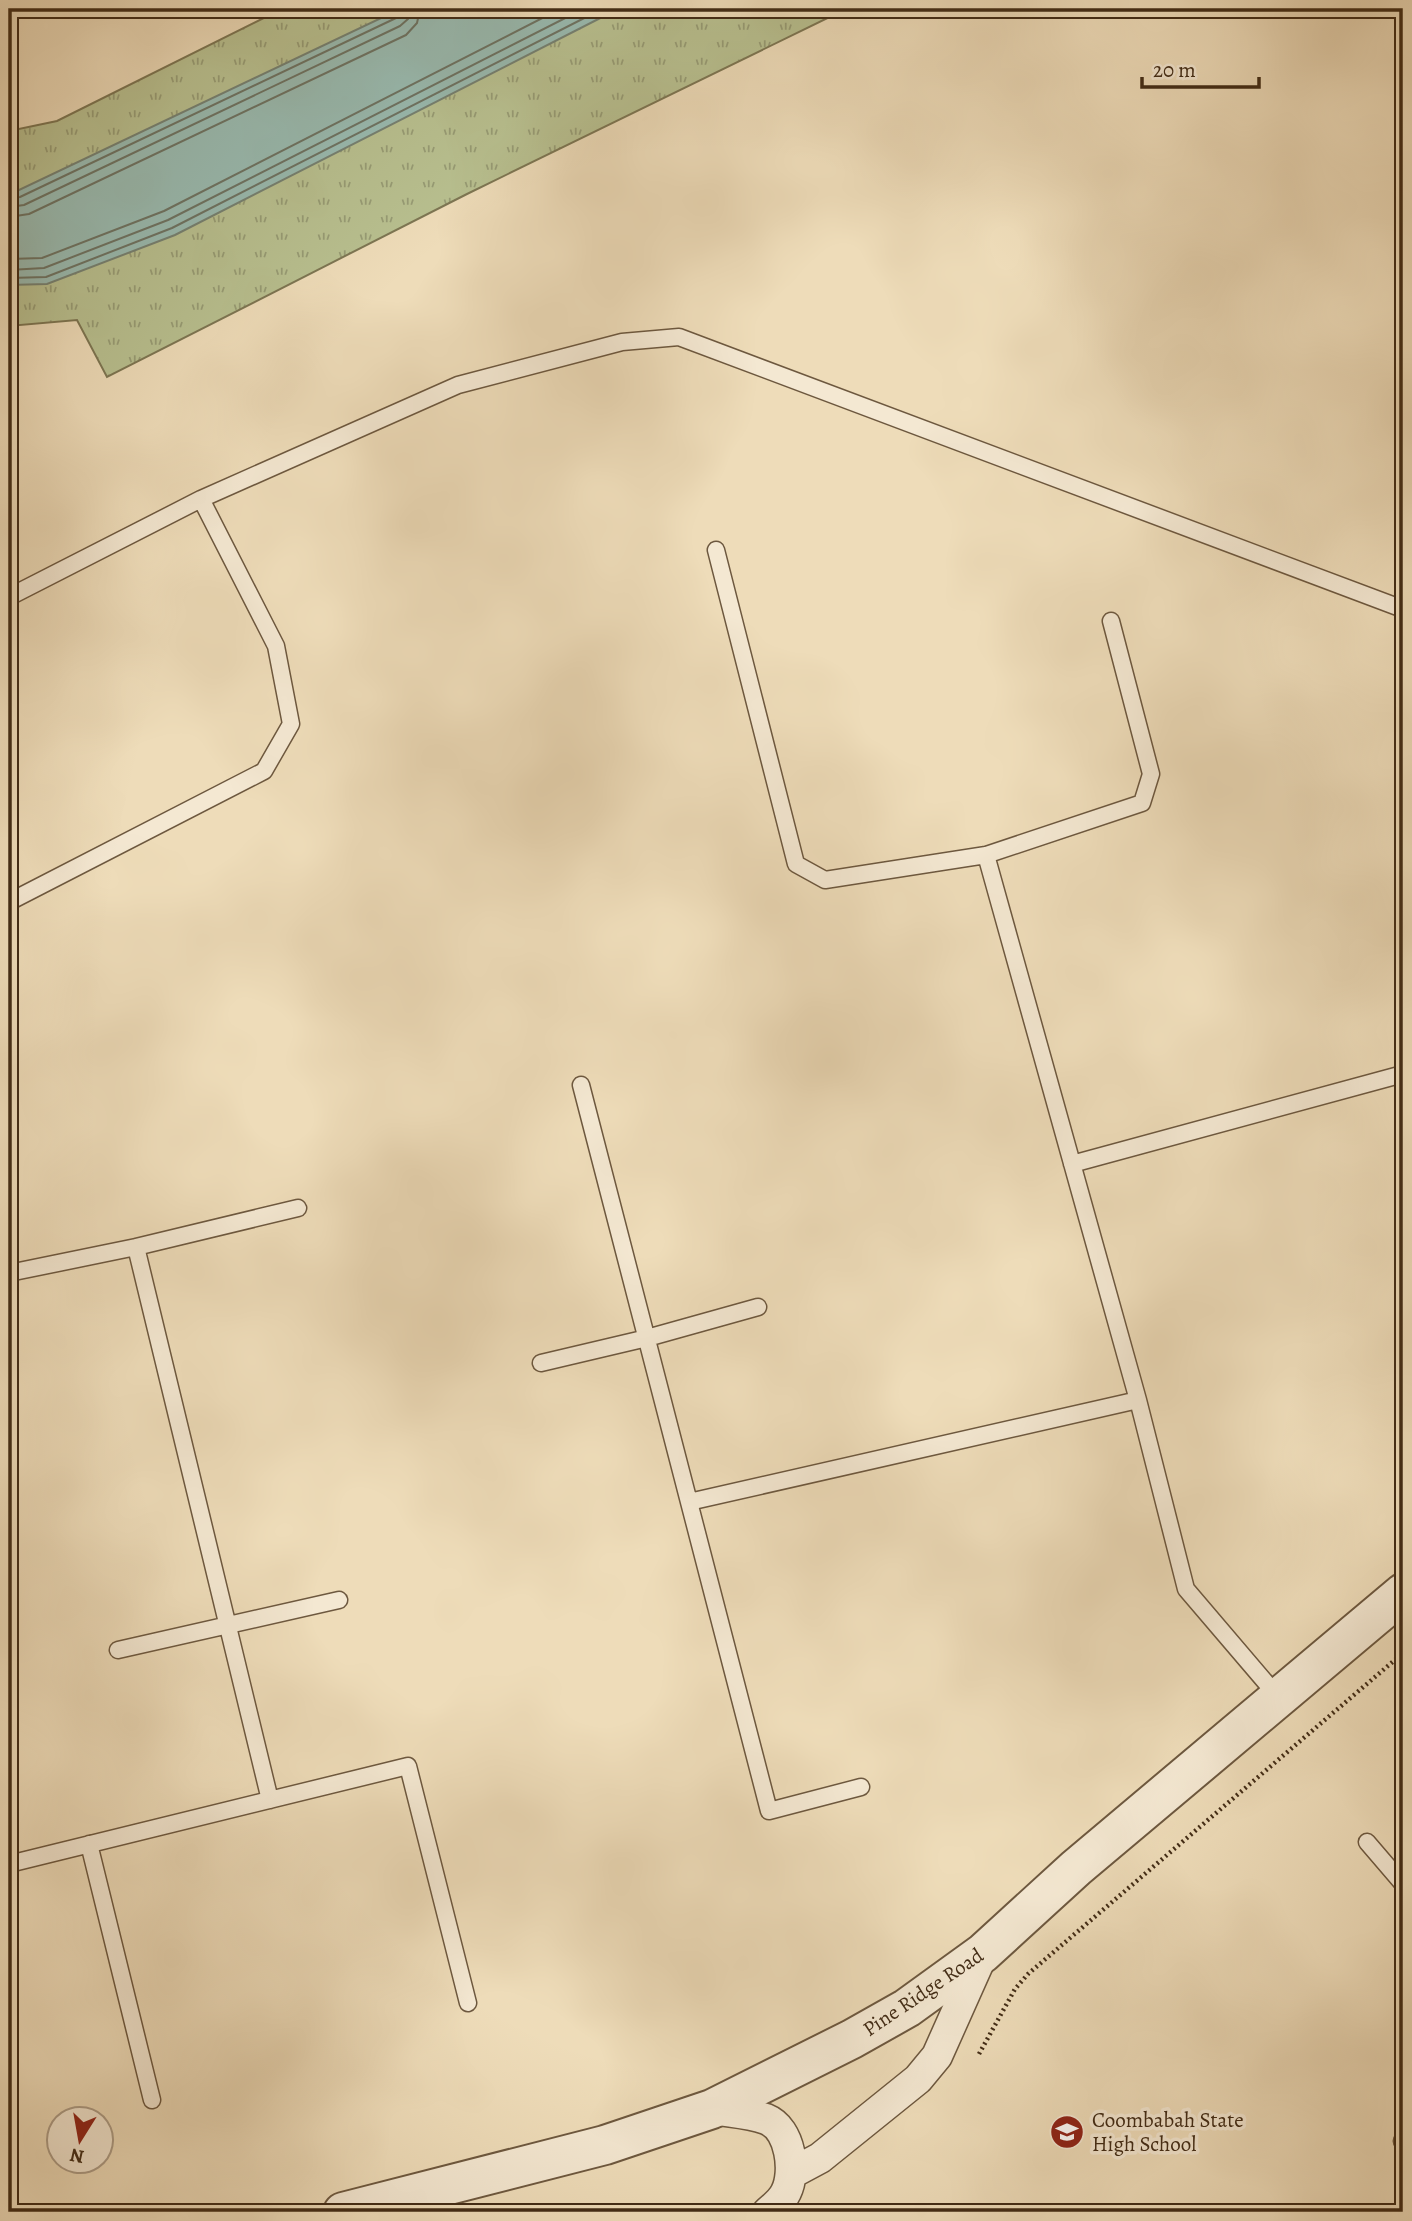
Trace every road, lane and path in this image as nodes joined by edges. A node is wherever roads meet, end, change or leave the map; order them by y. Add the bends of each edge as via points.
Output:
1 (201, 499) junction
2 (716, 550) dead end
3 (9, 597) edge
4 (1403, 609) edge
5 (1111, 621) dead end
6 (986, 855) junction
7 (9, 902) edge
8 (1403, 1074) edge
9 (581, 1085) dead end
10 (1072, 1164) junction
11 (298, 1208) dead end
12 (136, 1247) junction
13 (9, 1273) edge
14 (758, 1307) dead end
15 (646, 1338) junction
16 (541, 1363) dead end
17 (1138, 1400) junction
18 (689, 1502) junction
19 (1403, 1594) edge
20 (339, 1600) dead end
21 (228, 1625) junction
22 (118, 1650) dead end
23 (1403, 1653) edge
24 (1280, 1699) junction
25 (861, 1787) dead end
26 (271, 1800) junction
27 (1367, 1842) dead end
28 (89, 1844) junction
29 (9, 1864) edge
30 (1403, 1884) edge
31 (983, 1953) junction
32 (468, 2003) dead end
33 (972, 2064) dead end
34 (152, 2100) dead end
35 (712, 2109) junction
36 (783, 2198) edge
37 (343, 2212) edge

1 - 3 lane
1 - 4 lane via 458,385 622,342 679,337
1 - 7 lane via 276,646 291,724 264,771
2 - 6 lane via 796,864 825,880
5 - 6 lane via 1151,774 1142,803
6 - 10 lane
8 - 10 lane
9 - 15 lane
10 - 17 lane
11 - 12 lane
12 - 13 lane
12 - 21 lane
14 - 15 lane
15 - 16 lane
15 - 18 lane
17 - 18 lane
17 - 24 lane via 1185,1589
18 - 25 lane via 769,1811
19 - 24 street, Pine Ridge Road
20 - 21 lane
21 - 22 lane
21 - 26 lane
23 - 33 path via 1028,1974
24 - 31 street, Pine Ridge Road via 1076,1868
26 - 28 lane
26 - 32 lane via 408,1766
27 - 30 lane
28 - 29 lane
28 - 34 lane
31 - 35 street, Pine Ridge Road via 907,2008
31 - 36 street via 937,2056 918,2079 820,2158
35 - 36 street via 769,2120 781,2133 788,2149
35 - 37 street, Pine Ridge Road via 605,2145

